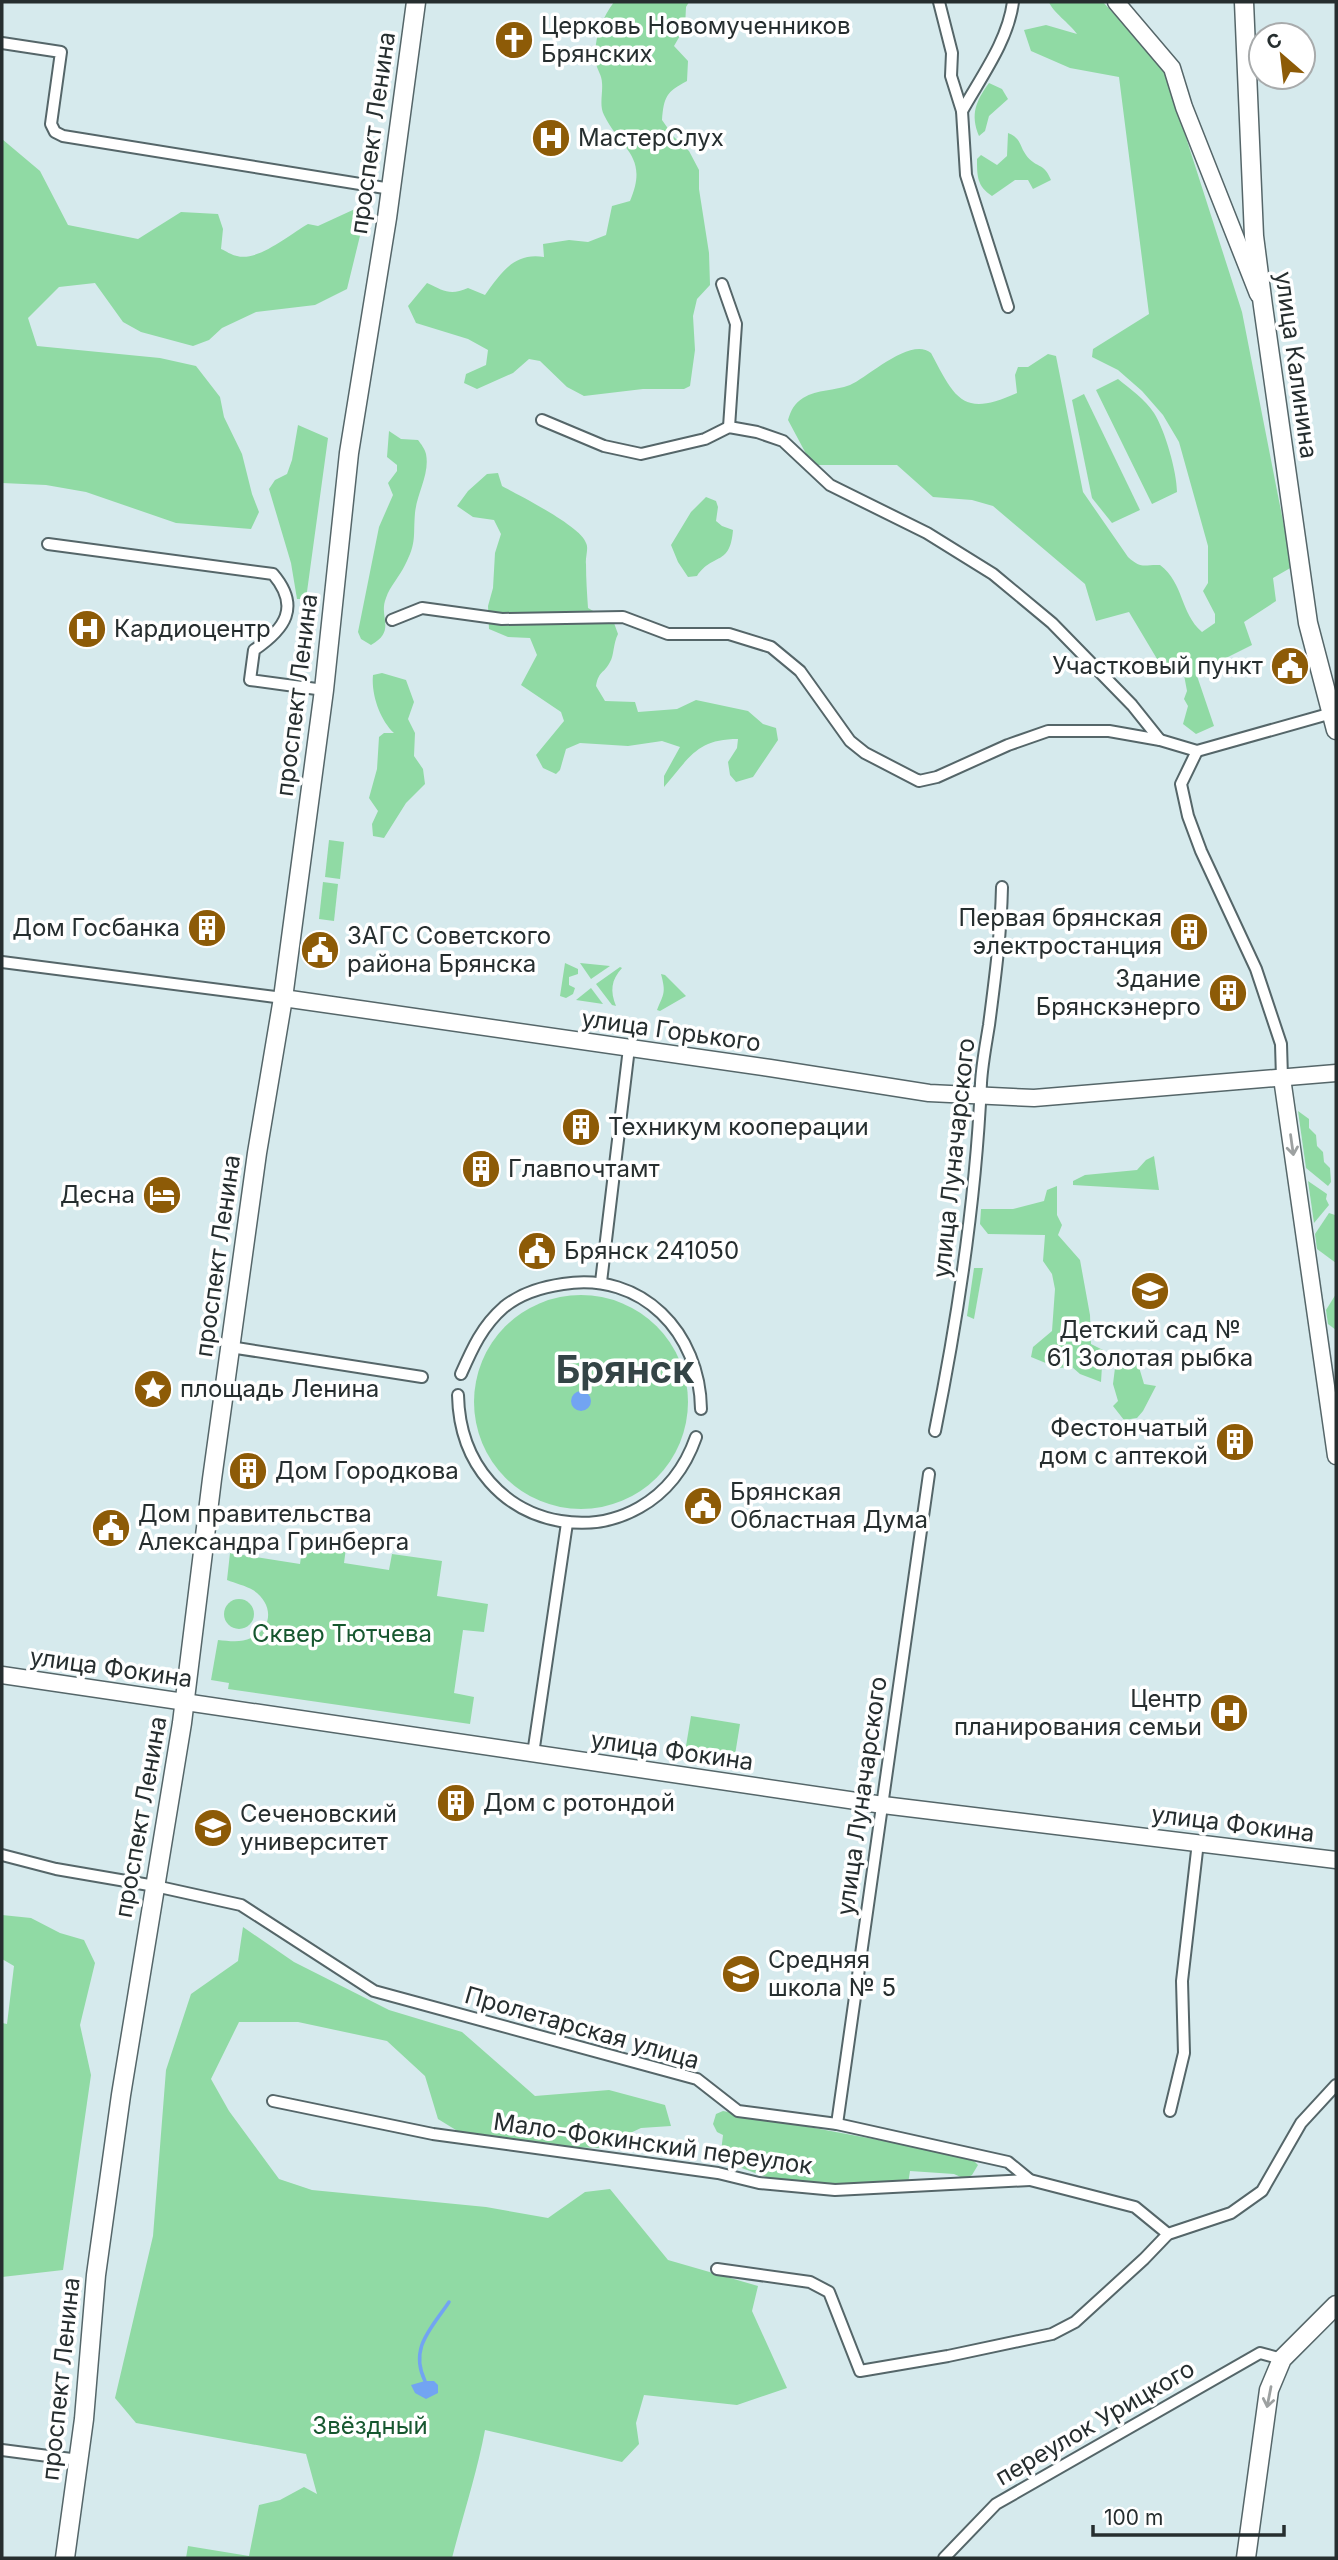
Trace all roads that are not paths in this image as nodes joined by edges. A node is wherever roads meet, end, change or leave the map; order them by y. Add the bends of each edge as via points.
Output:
1 (416, 2) edge
2 (939, 2) edge
3 (1013, 2) edge
4 (1116, 2) edge
5 (1244, 2) edge
6 (2, 43) edge
7 (962, 111) junction
8 (391, 189) junction
9 (722, 284) dead end
10 (1262, 306) junction
11 (1008, 307) dead end
12 (542, 421) dead end
13 (729, 427) junction
14 (48, 544) dead end
15 (392, 620) dead end
16 (324, 690) junction
17 (1334, 721) edge
18 (1160, 740) junction
19 (1197, 751) junction
20 (1002, 887) dead end
21 (2, 962) edge
22 (283, 998) junction
23 (629, 1048) junction
24 (1336, 1073) edge
25 (1282, 1078) junction
26 (982, 1095) junction
27 (601, 1282) junction
28 (230, 1347) junction
29 (461, 1374) dead end
30 (422, 1377) dead end
31 (458, 1395) dead end
32 (701, 1409) dead end
33 (935, 1432) dead end
34 (696, 1437) dead end
35 (1336, 1456) edge
36 (929, 1474) dead end
37 (567, 1523) junction
38 (2, 1675) edge
39 (185, 1701) junction
40 (533, 1754) junction
41 (883, 1805) junction
42 (1198, 1842) junction
43 (2, 1855) edge
44 (1336, 1860) edge
45 (155, 1886) junction
46 (1336, 2085) edge
47 (273, 2101) dead end
48 (1170, 2111) dead end
49 (837, 2124) junction
50 (1030, 2180) junction
51 (1168, 2234) junction
52 (717, 2269) dead end
53 (1336, 2305) edge
54 (1282, 2360) junction
55 (2, 2450) edge
56 (79, 2460) junction
57 (65, 2558) edge
58 (944, 2558) edge
59 (1246, 2558) edge

1 - 8 main road, проспект Ленина
2 - 7 street via 953,53 951,76
3 - 7 street via 1000,44
4 - 10 street via 1172,68
5 - 10 main road, улица Калинина via 1254,236
6 - 8 street via 61,52 51,124 63,136
7 - 11 street via 966,176
8 - 16 main road, проспект Ленина via 349,453
9 - 13 street via 736,324
10 - 17 main road, улица Калинина via 1308,623
12 - 13 street via 604,446 641,454 705,439
13 - 18 street via 783,441 830,485 927,533 993,574 1052,623
14 - 16 street via 273,574 285,588 288,607 283,625 254,650 250,680
15 - 18 street via 422,608 502,619 623,617 668,634 729,634 771,647 800,671 850,741 865,754 919,781 937,778 1048,732 1109,731
16 - 22 main road, проспект Ленина
17 - 19 street
18 - 19 street
19 - 25 street via 1181,785 1188,816 1256,969 1281,1044
20 - 26 street, улица Луначарского via 1002,934
21 - 22 street, улица Горького
22 - 23 street, улица Горького
22 - 28 main road, проспект Ленина
23 - 26 street, улица Горького via 929,1093
23 - 27 street
24 - 25 street, улица Горького
25 - 26 street, улица Горького via 1034,1098
25 -> 35 street
26 - 33 street, улица Луначарского via 962,1278
27 - 29 street via 582,1280 541,1287 505,1306 477,1336
27 - 32 street via 654,1306 681,1335 697,1371
28 - 30 street
28 - 39 main road, проспект Ленина
31 - 37 street via 458,1415 470,1455 493,1488 527,1512
34 - 37 street via 672,1481 642,1506 606,1521
36 - 41 street, улица Луначарского
37 - 40 street
38 - 39 street, улица Фокина
39 - 40 street, улица Фокина
39 - 45 main road, проспект Ленина
40 - 41 street, улица Фокина
41 - 42 street, улица Фокина
41 - 49 street, улица Луначарского
42 - 44 street, улица Фокина
42 - 48 street via 1182,1981 1184,2053
43 - 45 street, Пролетарская улица
45 - 49 street, Пролетарская улица via 241,1905 374,1991 697,2079 738,2111
45 - 56 main road, проспект Ленина via 96,2275
46 - 51 street via 1301,2123 1262,2191 1231,2213
47 - 50 street, Мало-Фокинский переулок via 433,2134 718,2173 759,2183 835,2190
49 - 50 street, Пролетарская улица via 1007,2162
50 - 51 street, Пролетарская улица via 1135,2207
51 - 52 street via 1074,2322 1052,2334 860,2371 829,2292 810,2282
53 - 54 main road
54 - 58 street, переулок Урицкого via 1260,2353 996,2504
54 -> 59 main road via 1269,2390
55 - 56 street
56 - 57 main road, проспект Ленина

